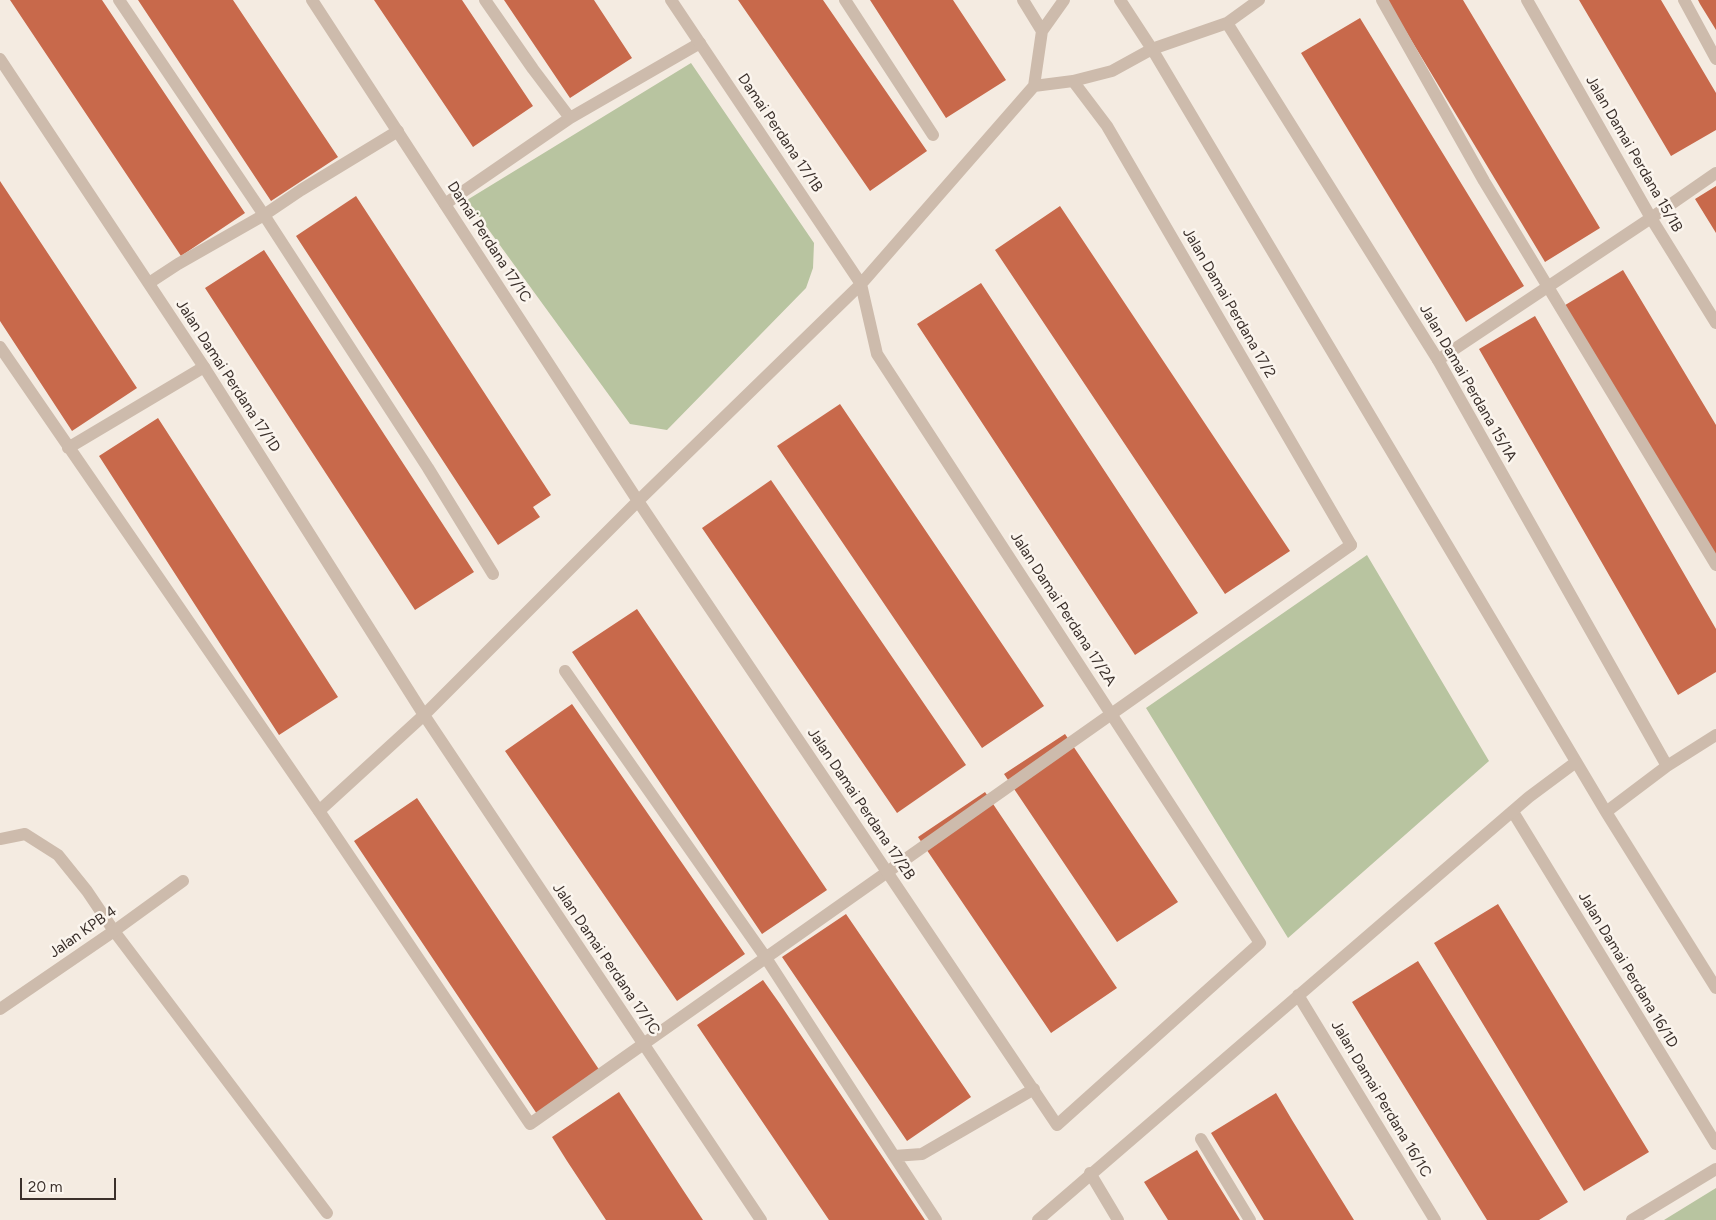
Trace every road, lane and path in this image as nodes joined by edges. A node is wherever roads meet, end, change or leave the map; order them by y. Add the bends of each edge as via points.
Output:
1 (119, 0) edge
2 (312, 0) edge
3 (485, 0) edge
4 (671, 0) edge
5 (845, 0) edge
6 (1023, 0) edge
7 (1064, 0) edge
8 (1120, 0) edge
9 (1259, 0) edge
10 (1382, 0) edge
11 (1526, 0) edge
12 (1684, 0) edge
13 (1227, 23) junction
14 (1042, 31) junction
15 (700, 43) junction
16 (1152, 49) junction
17 (0, 59) edge
18 (1716, 59) edge
19 (1073, 81) junction
20 (1034, 86) junction
21 (570, 118) junction
22 (398, 131) junction
23 (933, 135) dead end
24 (1716, 173) edge
25 (445, 204) junction
26 (264, 215) junction
27 (1652, 218) junction
28 (149, 283) junction
29 (861, 284) junction
30 (1548, 286) junction
31 (1716, 323) edge
32 (0, 347) edge
33 (1438, 360) junction
34 (204, 366) junction
35 (68, 448) junction
36 (638, 501) junction
37 (1716, 565) edge
38 (493, 574) dead end
39 (565, 671) dead end
40 (1111, 714) junction
41 (424, 715) junction
42 (1716, 734) edge
43 (1576, 762) junction
44 (1668, 766) junction
45 (318, 811) junction
46 (1513, 812) junction
47 (1606, 812) junction
48 (0, 838) edge
49 (888, 872) junction
50 (183, 881) dead end
51 (114, 931) junction
52 (766, 958) junction
53 (1716, 988) edge
54 (1298, 995) junction
55 (0, 1009) edge
56 (644, 1045) junction
57 (1034, 1089) junction
58 (1057, 1124) joint
59 (1201, 1139) dead end
60 (1716, 1144) edge
61 (894, 1156) junction
62 (1716, 1169) edge
63 (1090, 1173) junction
64 (328, 1213) dead end
65 (761, 1220) edge
66 (936, 1220) edge
67 (1038, 1220) edge
68 (1118, 1220) edge
69 (1250, 1220) edge
70 (1435, 1220) edge
71 (1632, 1220) edge

1 - 26 street
2 - 22 street, Damai Perdana 17/1C
3 - 21 street
4 - 15 street, Damai Perdana 17/1B
5 - 23 street
6 - 14 street
7 - 14 street
8 - 16 street
9 - 13 street
10 - 30 street via 1484,181
11 - 27 street, Jalan Damai Perdana 15/1B
12 - 18 street
13 - 16 street
13 - 33 street, Jalan Damai Perdana 15/1A
14 - 20 street
15 - 21 street
15 - 29 street, Damai Perdana 17/1B
16 - 19 street via 1112,71
16 - 43 street
17 - 28 street, Jalan Damai Perdana 17/1D
19 - 20 street
19 - 40 street, Jalan Damai Perdana 17/2 via 1107,126 1351,545
20 - 29 street
21 - 25 street
22 - 25 street, Damai Perdana 17/1C
22 - 26 street
24 - 27 street
25 - 36 street, Damai Perdana 17/1C
26 - 28 street
26 - 38 street
27 - 30 street
27 - 31 street, Jalan Damai Perdana 15/1B
28 - 34 street, Jalan Damai Perdana 17/1D
29 - 36 street
29 - 40 street, Jalan Damai Perdana 17/2A via 877,354
30 - 33 street
30 - 37 street
32 - 35 street
33 - 44 street, Jalan Damai Perdana 15/1A
34 - 35 street
34 - 41 street, Jalan Damai Perdana 17/1D
35 - 45 street
36 - 41 street
36 - 49 street, Jalan Damai Perdana 17/2B
39 - 52 street
40 - 49 street
40 - 58 street, Jalan Damai Perdana 17/2A via 1260,943
41 - 45 street
41 - 56 street, Jalan Damai Perdana 17/1C
42 - 44 street
43 - 46 street
43 - 47 street
44 - 47 street
45 - 56 street via 530,1124
46 - 54 street
46 - 60 street, Jalan Damai Perdana 16/1D
47 - 53 street
48 - 51 street via 25,834 58,855 87,890
49 - 52 street
49 - 57 street, Jalan Damai Perdana 17/2B
50 - 51 street, Jalan KPB 4
51 - 55 street, Jalan KPB 4
51 - 64 street
52 - 56 street
52 - 61 street
54 - 63 street
54 - 70 street, Jalan Damai Perdana 16/1C
56 - 65 street, Jalan Damai Perdana 17/1C
57 - 58 street, Jalan Damai Perdana 17/2B
57 - 61 street via 922,1154
59 - 69 street
61 - 66 street
62 - 71 street
63 - 67 street
63 - 68 street

